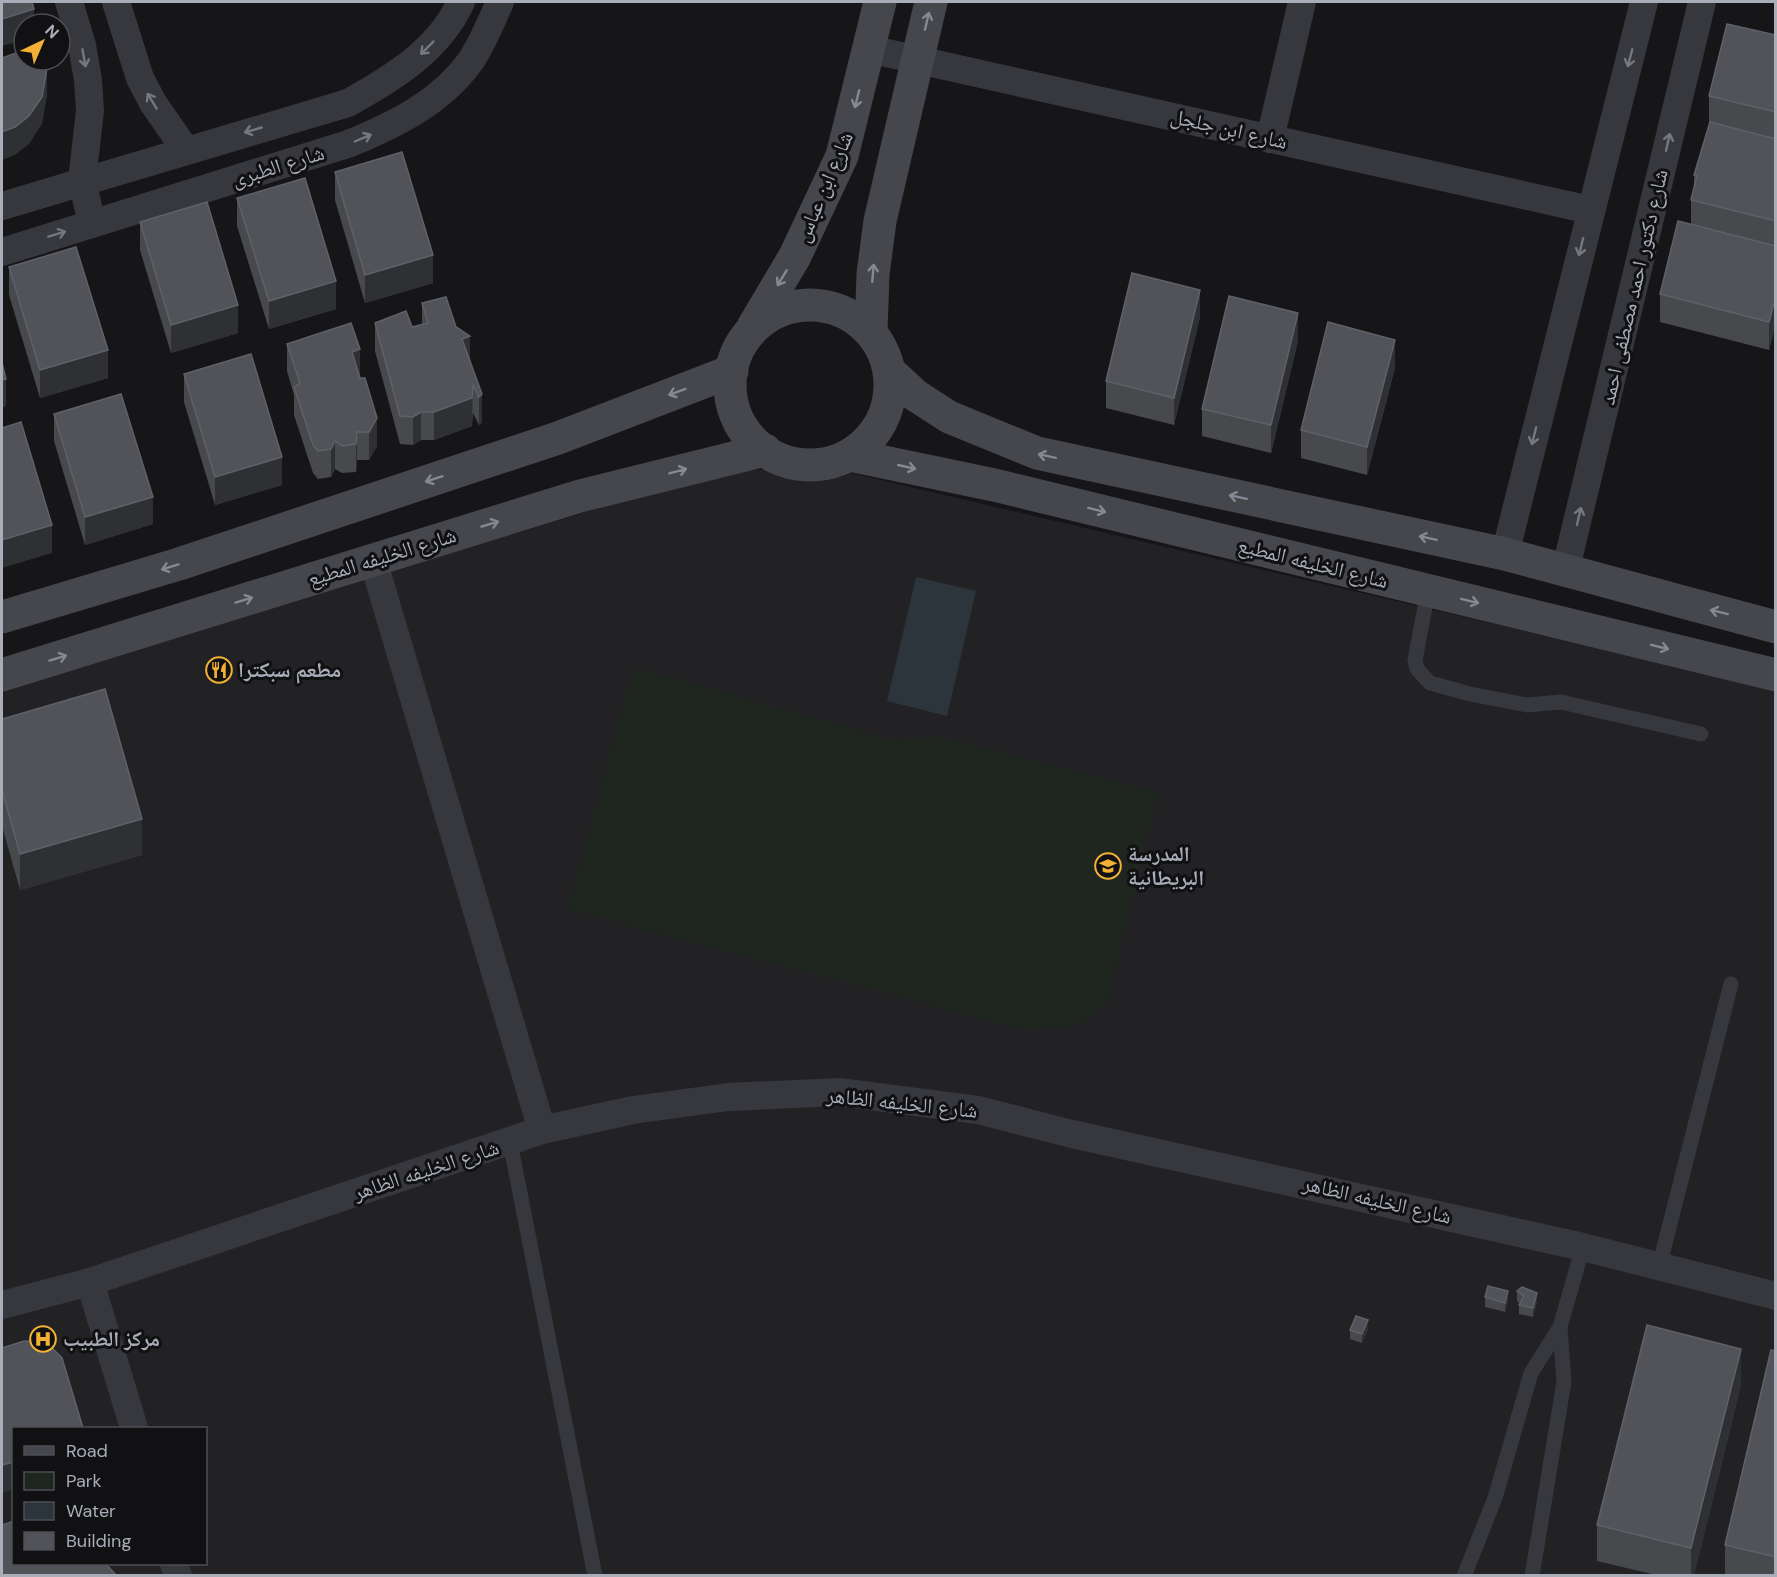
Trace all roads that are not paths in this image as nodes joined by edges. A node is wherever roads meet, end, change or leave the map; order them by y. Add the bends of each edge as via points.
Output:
1 (69, 2) edge
2 (116, 2) edge
3 (461, 2) edge
4 (500, 2) edge
5 (880, 2) edge
6 (931, 2) edge
7 (1302, 2) edge
8 (1644, 2) edge
9 (1702, 2) edge
10 (869, 49) junction
11 (918, 60) junction
12 (1270, 139) junction
13 (186, 149) junction
14 (82, 180) junction
15 (2, 206) edge
16 (1590, 210) junction
17 (92, 224) junction
18 (2, 252) edge
19 (752, 328) junction
20 (871, 332) junction
21 (732, 371) junction
22 (890, 372) junction
23 (765, 450) junction
24 (850, 455) junction
25 (1505, 554) junction
26 (373, 560) junction
27 (1565, 572) junction
28 (1428, 591) junction
29 (2, 617) edge
30 (1776, 627) edge
31 (2, 675) edge
32 (1776, 675) edge
33 (1701, 734) dead end
34 (1731, 984) dead end
35 (542, 1130) junction
36 (510, 1142) junction
37 (1583, 1247) junction
38 (1659, 1267) junction
39 (90, 1282) junction
40 (1776, 1296) edge
41 (2, 1305) edge
42 (1560, 1327) junction
43 (134, 1427) edge
44 (595, 1575) edge
45 (1464, 1575) edge
46 (1532, 1575) edge

1 -> 14 street via 88,80 90,111
13 -> 2 street via 140,78
3 -> 13 street, شارع الطبرى via 430,46 397,76 348,103
17 -> 4 street, شارع الطبرى via 348,144 395,125 438,96 472,59
5 - 10 street, شارع ابن عباس
11 -> 6 street
7 - 12 street
8 -> 16 street
27 -> 9 street, شارع دكتور احمد مصطفى احمد
10 - 11 street, شارع ابن جلجل
10 -> 19 street, شارع ابن عباس via 842,156 795,256
11 - 12 street, شارع ابن جلجل
20 -> 11 street via 880,221
12 - 16 street, شارع ابن جلجل
13 - 14 street, شارع الطبرى
14 - 15 street, شارع الطبرى
14 - 17 street
16 -> 25 street
18 -> 17 street, شارع الطبرى
19 - 20 street via 774,313 799,305 826,306 850,315
19 - 21 street via 736,352
20 - 22 street
21 - 23 street via 729,382 734,412 750,439
21 -> 29 street via 547,442 179,564
22 - 24 street via 890,402 878,429
25 -> 22 street via 1037,453 949,417 915,395
23 - 24 street via 774,458 795,465 817,466
26 -> 23 street, شارع الخليفه المطيع via 580,496
24 -> 28 street, شارع الخليفه المطيع via 983,483
25 - 27 street
31 -> 26 street, شارع الخليفه المطيع
26 - 35 street
30 -> 27 street
28 -> 32 street, شارع الخليفه المطيع
28 - 33 lane via 1415,660 1417,669 1430,683 1527,705 1561,702
34 - 38 lane
35 - 36 street, شارع الخليفه الظاهر
35 - 37 street, شارع الخليفه الظاهر via 633,1110 717,1098 839,1092 978,1110
36 - 39 street, شارع الخليفه الظاهر
36 - 44 lane
37 - 38 street, شارع الخليفه الظاهر
37 - 42 lane
38 - 40 street, شارع الخليفه الظاهر
39 - 41 street, شارع الخليفه الظاهر
39 - 43 street
42 - 45 lane via 1531,1373 1495,1498
42 - 46 lane via 1564,1382

